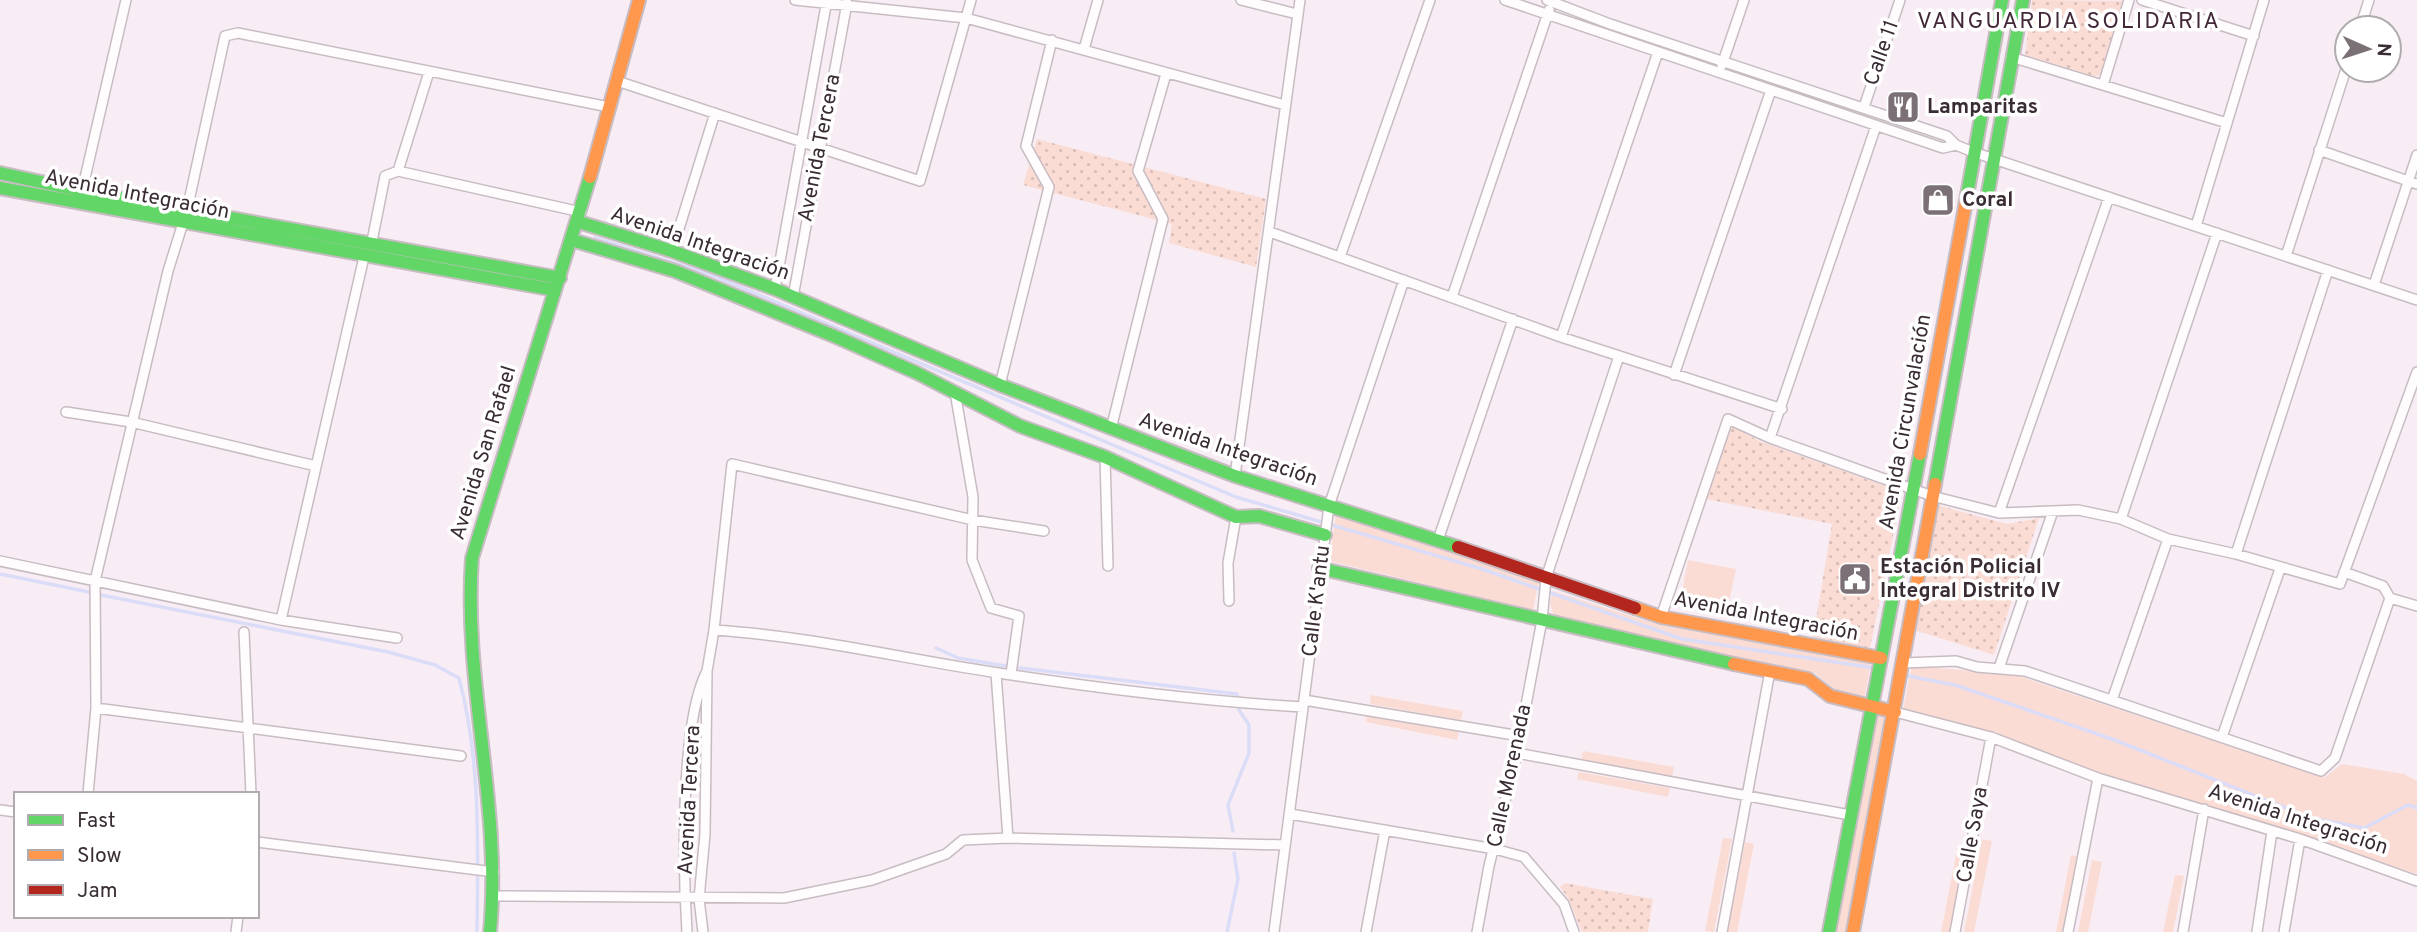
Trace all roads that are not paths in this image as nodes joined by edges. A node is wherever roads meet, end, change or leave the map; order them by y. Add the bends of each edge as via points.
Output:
1 (126, 0) edge
2 (639, 0) edge
3 (795, 0) edge
4 (971, 0) edge
5 (1098, 0) edge
6 (1243, 0) edge
7 (1300, 0) edge
8 (1430, 0) edge
9 (1505, 0) edge
10 (1744, 0) edge
11 (1900, 0) edge
12 (2001, 0) edge
13 (2023, 0) edge
14 (2129, 0) edge
15 (2142, 0) edge
16 (2264, 0) edge
17 (1549, 1) edge
18 (826, 2) edge
19 (847, 3) edge
20 (1548, 14) junction
21 (1297, 15) junction
22 (966, 18) junction
23 (2254, 36) junction
24 (1052, 40) junction
25 (1084, 49) junction
26 (1658, 52) junction
27 (2011, 57) junction
28 (1724, 61) junction
29 (429, 72) junction
30 (1720, 73) junction
31 (1167, 74) junction
32 (618, 81) junction
33 (2341, 84) edge
34 (2103, 85) junction
35 (1771, 90) junction
36 (1285, 105) junction
37 (609, 107) junction
38 (1864, 107) junction
39 (715, 113) junction
40 (2227, 123) junction
41 (1876, 126) junction
42 (801, 141) junction
43 (1956, 145) junction
44 (821, 147) junction
45 (2319, 150) junction
46 (1973, 152) junction
47 (2417, 155) edge
48 (1992, 157) junction
49 (398, 171) junction
50 (0, 173) edge
51 (2413, 182) edge
52 (0, 188) edge
53 (82, 191) junction
54 (2109, 197) junction
55 (187, 210) junction
56 (580, 217) junction
57 (181, 223) junction
58 (2196, 226) junction
59 (1270, 232) junction
60 (2217, 233) junction
61 (572, 240) junction
62 (372, 241) junction
63 (672, 251) junction
64 (2286, 256) junction
65 (364, 257) junction
66 (1340, 257) junction
67 (2328, 270) junction
68 (560, 278) junction
69 (1404, 280) junction
70 (2374, 285) junction
71 (775, 289) junction
72 (555, 290) junction
73 (793, 297) junction
74 (1452, 297) junction
75 (2417, 299) edge
76 (1513, 319) junction
77 (1561, 337) junction
78 (1619, 356) junction
79 (2417, 372) edge
80 (1674, 375) junction
81 (1000, 385) junction
82 (955, 392) junction
83 (1782, 410) junction
84 (66, 411) dead end
85 (131, 422) junction
86 (1111, 429) junction
87 (1770, 438) junction
88 (1105, 457) junction
89 (316, 466) junction
90 (1236, 476) junction
91 (1914, 490) junction
92 (1932, 496) junction
93 (2053, 512) junction
94 (1999, 513) junction
95 (1236, 517) junction
96 (2121, 519) junction
97 (973, 520) junction
98 (1327, 522) junction
99 (1044, 531) dead end
100 (2168, 539) junction
101 (1438, 540) junction
102 (2236, 554) junction
103 (0, 561) edge
104 (1108, 566) dead end
105 (1319, 568) junction
106 (2280, 569) junction
107 (2344, 572) junction
108 (1546, 578) junction
109 (95, 581) junction
110 (2390, 598) junction
111 (1229, 601) dead end
112 (2417, 606) edge
113 (1661, 617) junction
114 (281, 620) junction
115 (1542, 620) junction
116 (714, 629) junction
117 (244, 632) dead end
118 (397, 638) dead end
119 (1880, 667) junction
120 (1999, 668) junction
121 (706, 671) junction
122 (1770, 671) junction
123 (1901, 671) junction
124 (996, 673) junction
125 (1011, 674) junction
126 (2112, 700) junction
127 (1304, 703) junction
128 (96, 708) junction
129 (1871, 708) junction
130 (1895, 712) junction
131 (251, 730) junction
132 (1520, 736) junction
133 (1991, 737) junction
134 (2222, 737) junction
135 (1517, 752) junction
136 (461, 757) dead end
137 (2098, 778) junction
138 (88, 792) edge
139 (251, 792) edge
140 (1746, 796) junction
141 (2204, 809) junction
142 (1290, 814) junction
143 (1850, 815) junction
144 (1385, 830) junction
145 (2272, 831) junction
146 (1008, 838) junction
147 (2300, 839) junction
148 (259, 842) edge
149 (1285, 845) junction
150 (1495, 849) junction
151 (494, 872) junction
152 (2417, 881) edge
153 (496, 896) junction
154 (685, 896) junction
155 (699, 899) junction
156 (490, 932) edge
157 (687, 932) edge
158 (703, 932) edge
159 (1274, 932) edge
160 (1366, 932) edge
161 (1478, 932) edge
162 (1574, 932) edge
163 (1721, 932) edge
164 (1829, 932) edge
165 (1853, 932) edge
166 (1955, 932) edge
167 (2068, 932) edge
168 (2183, 932) edge
169 (2257, 932) edge
170 (2284, 932) edge

1 - 53 street
2 - 32 street, Avenida San Rafael
3 - 18 street
4 - 22 street
5 - 25 street
6 - 21 street
7 - 21 street
8 - 66 street
9 - 20 street
10 - 28 street
11 - 38 street, Calle 11
12 - 46 street, Avenida Circunvalación
13 - 27 street, Avenida Circunvalación
14 - 34 street
15 - 23 street
16 - 23 street
17 - 20 street
17 - 28 street
18 - 19 street
18 - 42 street, Avenida Tercera
19 - 22 street
19 - 44 street, Avenida Tercera
20 - 26 street
20 - 74 street
21 - 36 street
22 - 24 street
22 - 44 street via 920,181
23 - 40 street
24 - 25 street
24 - 81 street via 1026,146 1049,187
25 - 31 street
26 - 30 street
26 - 77 street
27 - 34 street
27 - 48 street, Avenida Circunvalación
28 - 30 street
28 - 38 street
29 - 37 street
29 - 49 street
29 - 55 street via 238,33 225,36
30 - 35 street
31 - 36 street
31 - 86 street via 1138,171 1163,219
32 - 37 street, Avenida San Rafael
32 - 39 street
33 - 45 street
34 - 40 street
35 - 41 street
35 - 80 street
36 - 59 street
37 - 56 street, Avenida San Rafael
38 - 43 street via 1947,136
39 - 42 street
39 - 63 street
40 - 58 street
41 - 43 street via 1943,148
41 - 83 street
42 - 44 street
42 - 71 street, Avenida Tercera
43 - 46 street
44 - 73 street, Avenida Tercera
45 - 51 street
45 - 64 street
46 - 48 street
46 - 91 street, Avenida Circunvalación
47 - 51 street
48 - 54 street
48 - 92 street, Avenida Circunvalación
49 - 56 street
49 - 62 street via 385,176
50 - 53 street, Avenida Integración
51 - 70 street
52 - 57 street, Avenida Integración
53 - 55 street, Avenida Integración
54 - 58 street
54 - 94 street
55 - 57 street
55 - 62 street, Avenida Integración
56 - 61 street, Avenida San Rafael
56 - 63 street, Avenida Integración
57 - 65 street, Avenida Integración
57 - 85 street
58 - 60 street
59 - 66 street
59 - 90 street
60 - 64 street
60 - 96 street
61 - 68 street, Avenida San Rafael
61 - 82 street, Avenida Integración via 675,271
62 - 68 street, Avenida Integración
63 - 71 street, Avenida Integración
64 - 67 street
65 - 72 street, Avenida Integración
65 - 89 street
66 - 69 street
67 - 70 street
67 - 102 street
68 - 72 street, Avenida San Rafael
69 - 74 street
69 - 98 street, Calle K'antu
70 - 75 street
71 - 73 street, Avenida Integración
72 - 151 street, Avenida San Rafael via 472,557 472,660
73 - 81 street, Avenida Integración
74 - 76 street
76 - 77 street
76 - 101 street
77 - 78 street
78 - 80 street
78 - 108 street, Calle Morenada
79 - 107 street
80 - 83 street
81 - 86 street, Avenida Integración
82 - 88 street, Avenida Integración via 1020,426
82 - 97 street
83 - 87 street
84 - 85 street
85 - 89 street
85 - 109 street
86 - 90 street, Avenida Integración
87 - 91 street
87 - 113 street via 1728,419
88 - 95 street, Avenida Integración
88 - 104 street
89 - 114 street
90 - 98 street, Avenida Integración
91 - 92 street
91 - 119 street, Avenida Circunvalación
92 - 94 street
92 - 123 street, Avenida Circunvalación
93 - 94 street
93 - 96 street via 2078,510
93 - 120 street
95 - 98 street, Avenida Integración
95 - 111 street via 1228,563
96 - 100 street
97 - 99 street
97 - 116 street, Avenida Tercera via 732,464
97 - 125 street via 972,560 991,608 1019,616
98 - 101 street, Avenida Integración
98 - 105 street, Calle K'antu
100 - 102 street
100 - 126 street
101 - 108 street, Avenida Integración
102 - 106 street
103 - 109 street
105 - 115 street, Avenida Integración
105 - 127 street, Calle K'antu
106 - 107 street via 2340,584
106 - 134 street
107 - 110 street via 2383,586
108 - 113 street, Avenida Integración
108 - 115 street, Calle Morenada
109 - 114 street
109 - 128 street
110 - 112 street
110 - 134 street via 2335,758 2321,771
113 - 119 street, Avenida Integración
114 - 118 street
115 - 122 street, Avenida Integración
115 - 132 street, Calle Morenada
116 - 121 street, Avenida Tercera
116 - 124 street
117 - 131 street
119 - 129 street, Avenida Circunvalación
120 - 123 street via 1956,661
120 - 126 street via 2025,671
121 - 154 street, Avenida Tercera via 698,688 688,763
121 - 155 street, Avenida Tercera via 705,834
122 - 129 street, Avenida Integración via 1808,679 1830,696
122 - 140 street
123 - 130 street, Avenida Circunvalación
124 - 125 street
124 - 146 street
125 - 127 street via 1220,702
126 - 134 street
127 - 132 street
127 - 142 street, Calle K'antu
128 - 131 street
128 - 138 street
129 - 130 street, Avenida Integración
129 - 143 street, Avenida Circunvalación
130 - 133 street, Avenida Integración
130 - 165 street, Avenida Circunvalación
131 - 136 street
131 - 139 street
132 - 135 street, Calle Morenada
133 - 137 street, Avenida Integración
133 - 166 street, Calle Saya
135 - 140 street
135 - 150 street, Calle Morenada
137 - 141 street, Avenida Integración
137 - 167 street
140 - 143 street
140 - 163 street
141 - 145 street, Avenida Integración
141 - 168 street
142 - 144 street
142 - 149 street, Calle K'antu
143 - 164 street, Avenida Circunvalación
144 - 150 street
144 - 160 street
145 - 147 street, Avenida Integración
145 - 169 street
146 - 149 street
146 - 155 street via 963,840 946,854 872,880 784,898
147 - 152 street, Avenida Integración
147 - 170 street
148 - 151 street
149 - 159 street, Calle K'antu
150 - 161 street, Calle Morenada
150 - 162 street via 1524,857 1564,904
151 - 153 street, Avenida San Rafael
153 - 154 street
153 - 156 street, Avenida San Rafael
154 - 155 street
154 - 157 street, Avenida Tercera
155 - 158 street, Avenida Tercera

